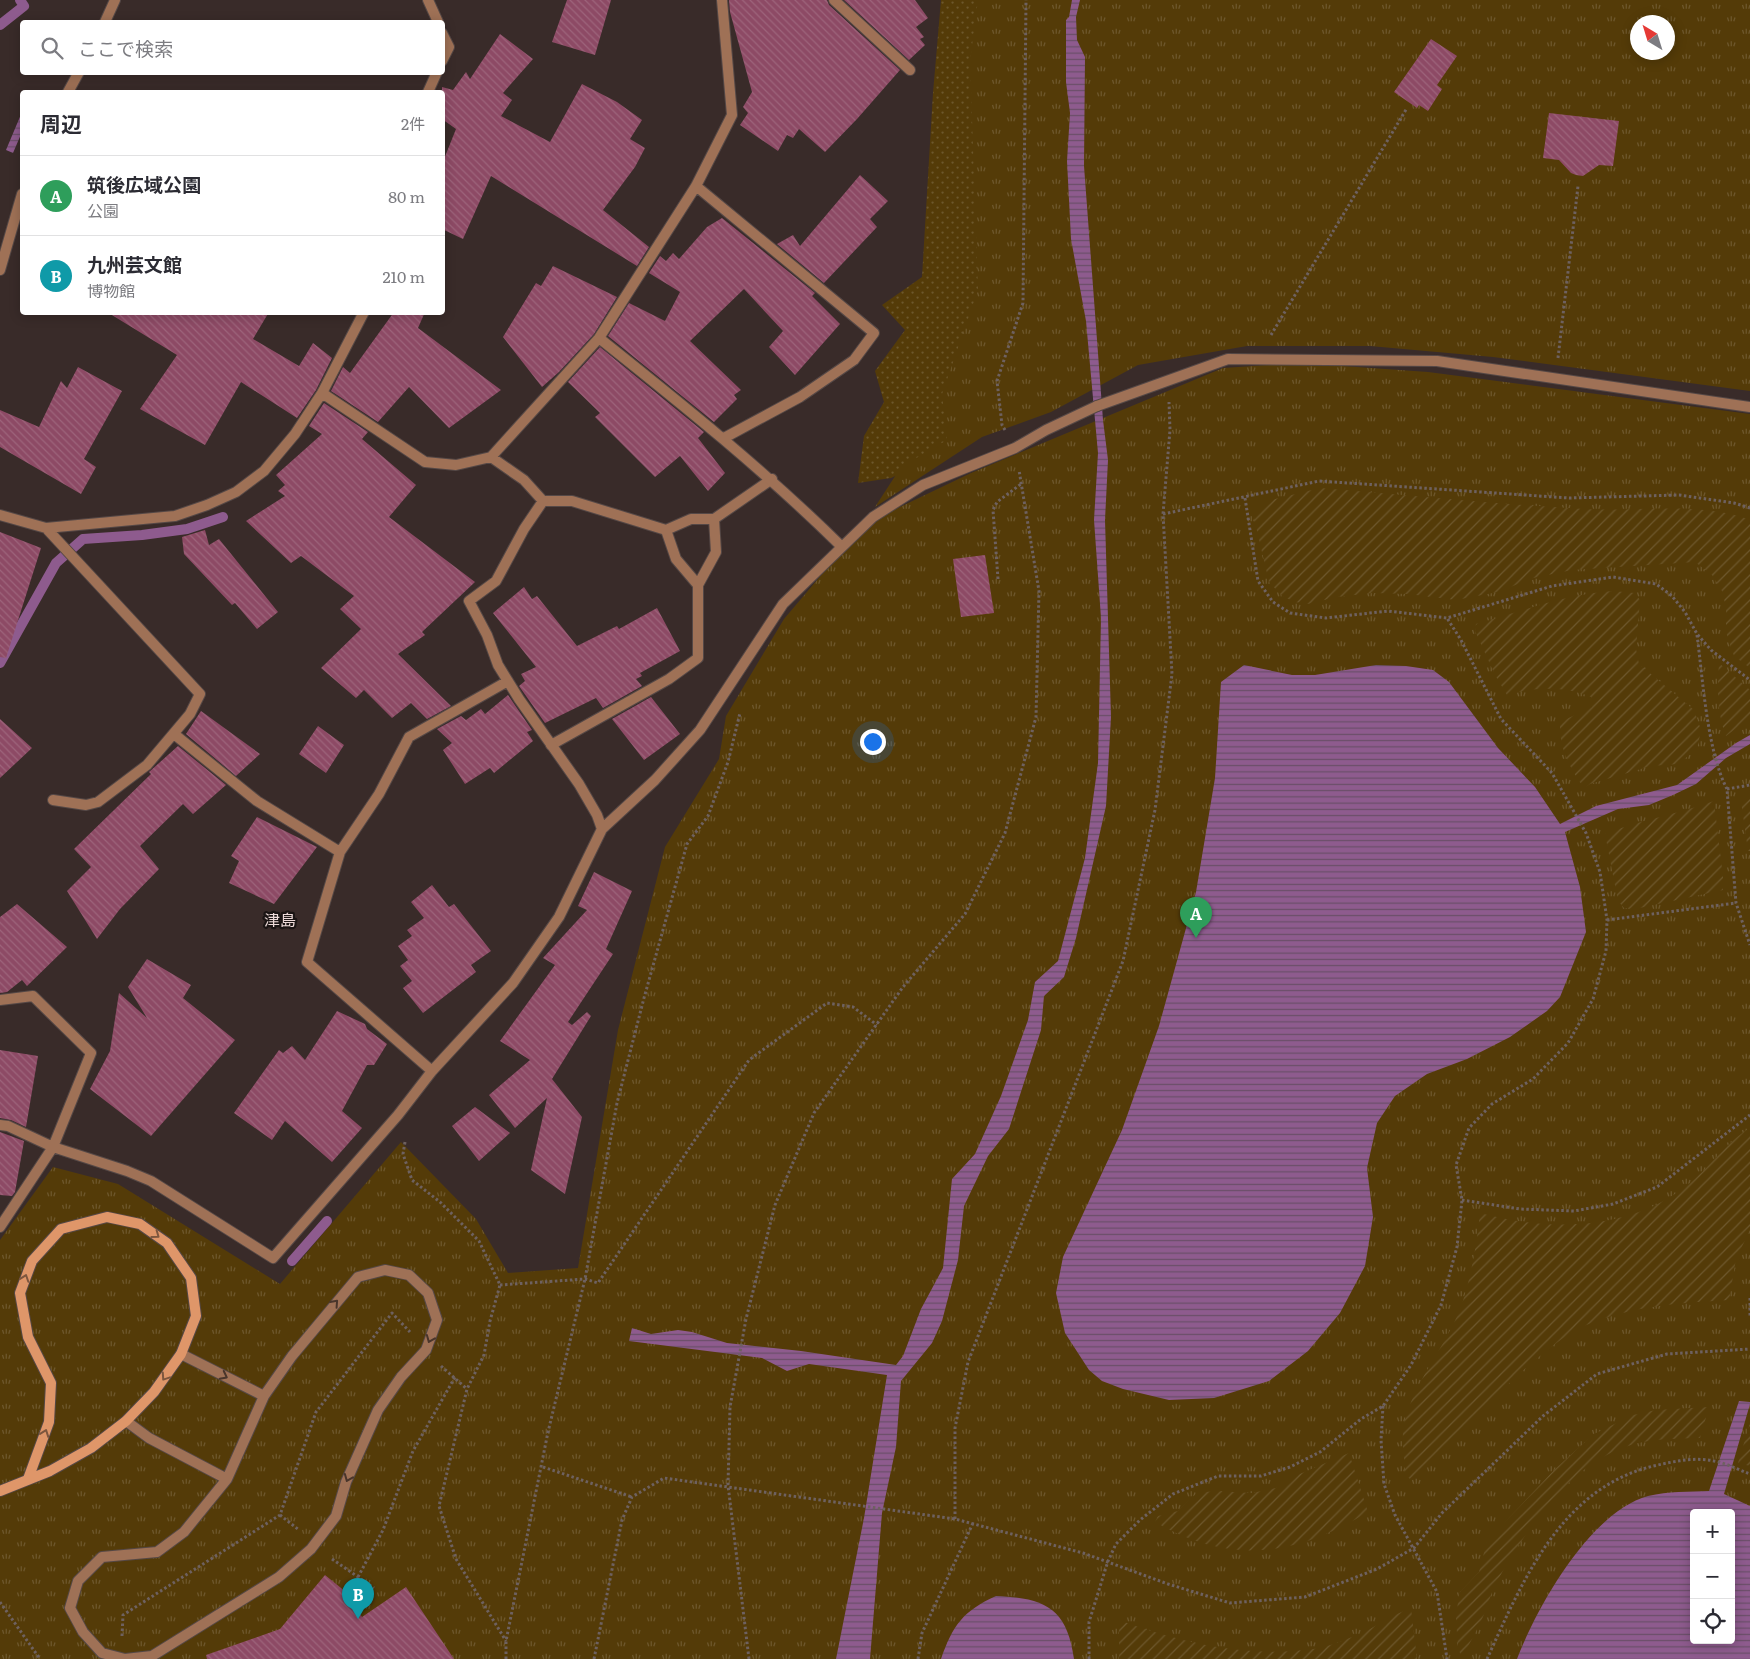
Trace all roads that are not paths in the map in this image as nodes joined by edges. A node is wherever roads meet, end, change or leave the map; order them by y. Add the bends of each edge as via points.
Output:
1 (115, 0) edge
2 (428, 0) edge
3 (722, 0) edge
4 (834, 0) edge
5 (106, 20) edge
6 (437, 20) edge
7 (445, 38) edge
8 (445, 56) edge
9 (910, 70) dead end
10 (77, 75) edge
11 (436, 75) edge
12 (69, 90) edge
13 (429, 90) edge
14 (696, 186) junction
15 (20, 201) edge
16 (0, 270) edge
17 (362, 315) edge
18 (599, 338) junction
19 (322, 393) junction
20 (1750, 407) edge
21 (724, 438) junction
22 (491, 457) junction
23 (772, 480) junction
24 (543, 501) junction
25 (0, 515) edge
26 (714, 518) junction
27 (46, 528) junction
28 (666, 530) junction
29 (841, 546) junction
30 (698, 585) junction
31 (508, 681) junction
32 (174, 734) junction
33 (551, 745) junction
34 (53, 800) dead end
35 (602, 829) junction
36 (340, 852) junction
37 (0, 1000) edge
38 (432, 1071) junction
39 (0, 1125) edge
40 (53, 1147) junction
41 (0, 1227) edge
42 (181, 1354) junction
43 (264, 1396) junction
44 (126, 1421) junction
45 (28, 1478) junction
46 (227, 1479) junction
47 (0, 1491) edge

1 - 5 street
2 - 6 street
3 - 14 street via 732,115
4 - 9 street
7 - 8 street via 449,47
10 - 12 street
11 - 13 street
14 - 18 street
14 - 21 street via 874,333 854,360 800,397
15 - 16 street
17 - 19 street
18 - 21 street
18 - 22 street
19 - 22 street via 425,462 456,465
19 - 27 street via 295,434 264,471 236,492 175,516
20 - 29 street via 1436,362 1228,359 1097,406 1015,448 923,485 873,517
21 - 23 street
22 - 24 street via 524,480
23 - 26 street
23 - 29 street
24 - 28 street via 572,501
24 - 31 street via 496,580 469,601 488,634 498,665
25 - 27 street
26 - 28 street via 691,519
26 - 30 street via 716,552
27 - 32 street via 200,694 190,714
28 - 30 street via 676,559
29 - 35 street via 783,604 700,730 655,780
30 - 33 street via 698,658 669,679
31 - 33 street
31 - 36 street via 409,737 378,794
32 - 34 street via 147,765 98,802 86,805
32 - 36 street via 258,801
33 - 35 street via 579,784
35 - 38 street via 554,924 513,982
36 - 38 street via 308,962
37 - 40 street via 33,996 91,1053
38 - 40 street via 398,1115 273,1258 151,1182
39 - 40 street
40 - 41 street
42 -> 43 street
42 -> 44 street via 154,1392
45 -> 42 street via 49,1422 52,1383 28,1336 20,1293 32,1260 61,1229 107,1217 140,1224 167,1243 191,1278 196,1316
43 - 46 street
43 -> 46 street via 292,1356 358,1277 385,1270 409,1275 428,1293 438,1320 426,1350 401,1377 378,1410 346,1482 336,1516 311,1550 279,1577 152,1656 102,1654 83,1632 70,1608 78,1581 102,1557 157,1552 184,1532
44 - 45 street via 90,1448 50,1471
44 - 46 street via 148,1438
45 - 47 street

